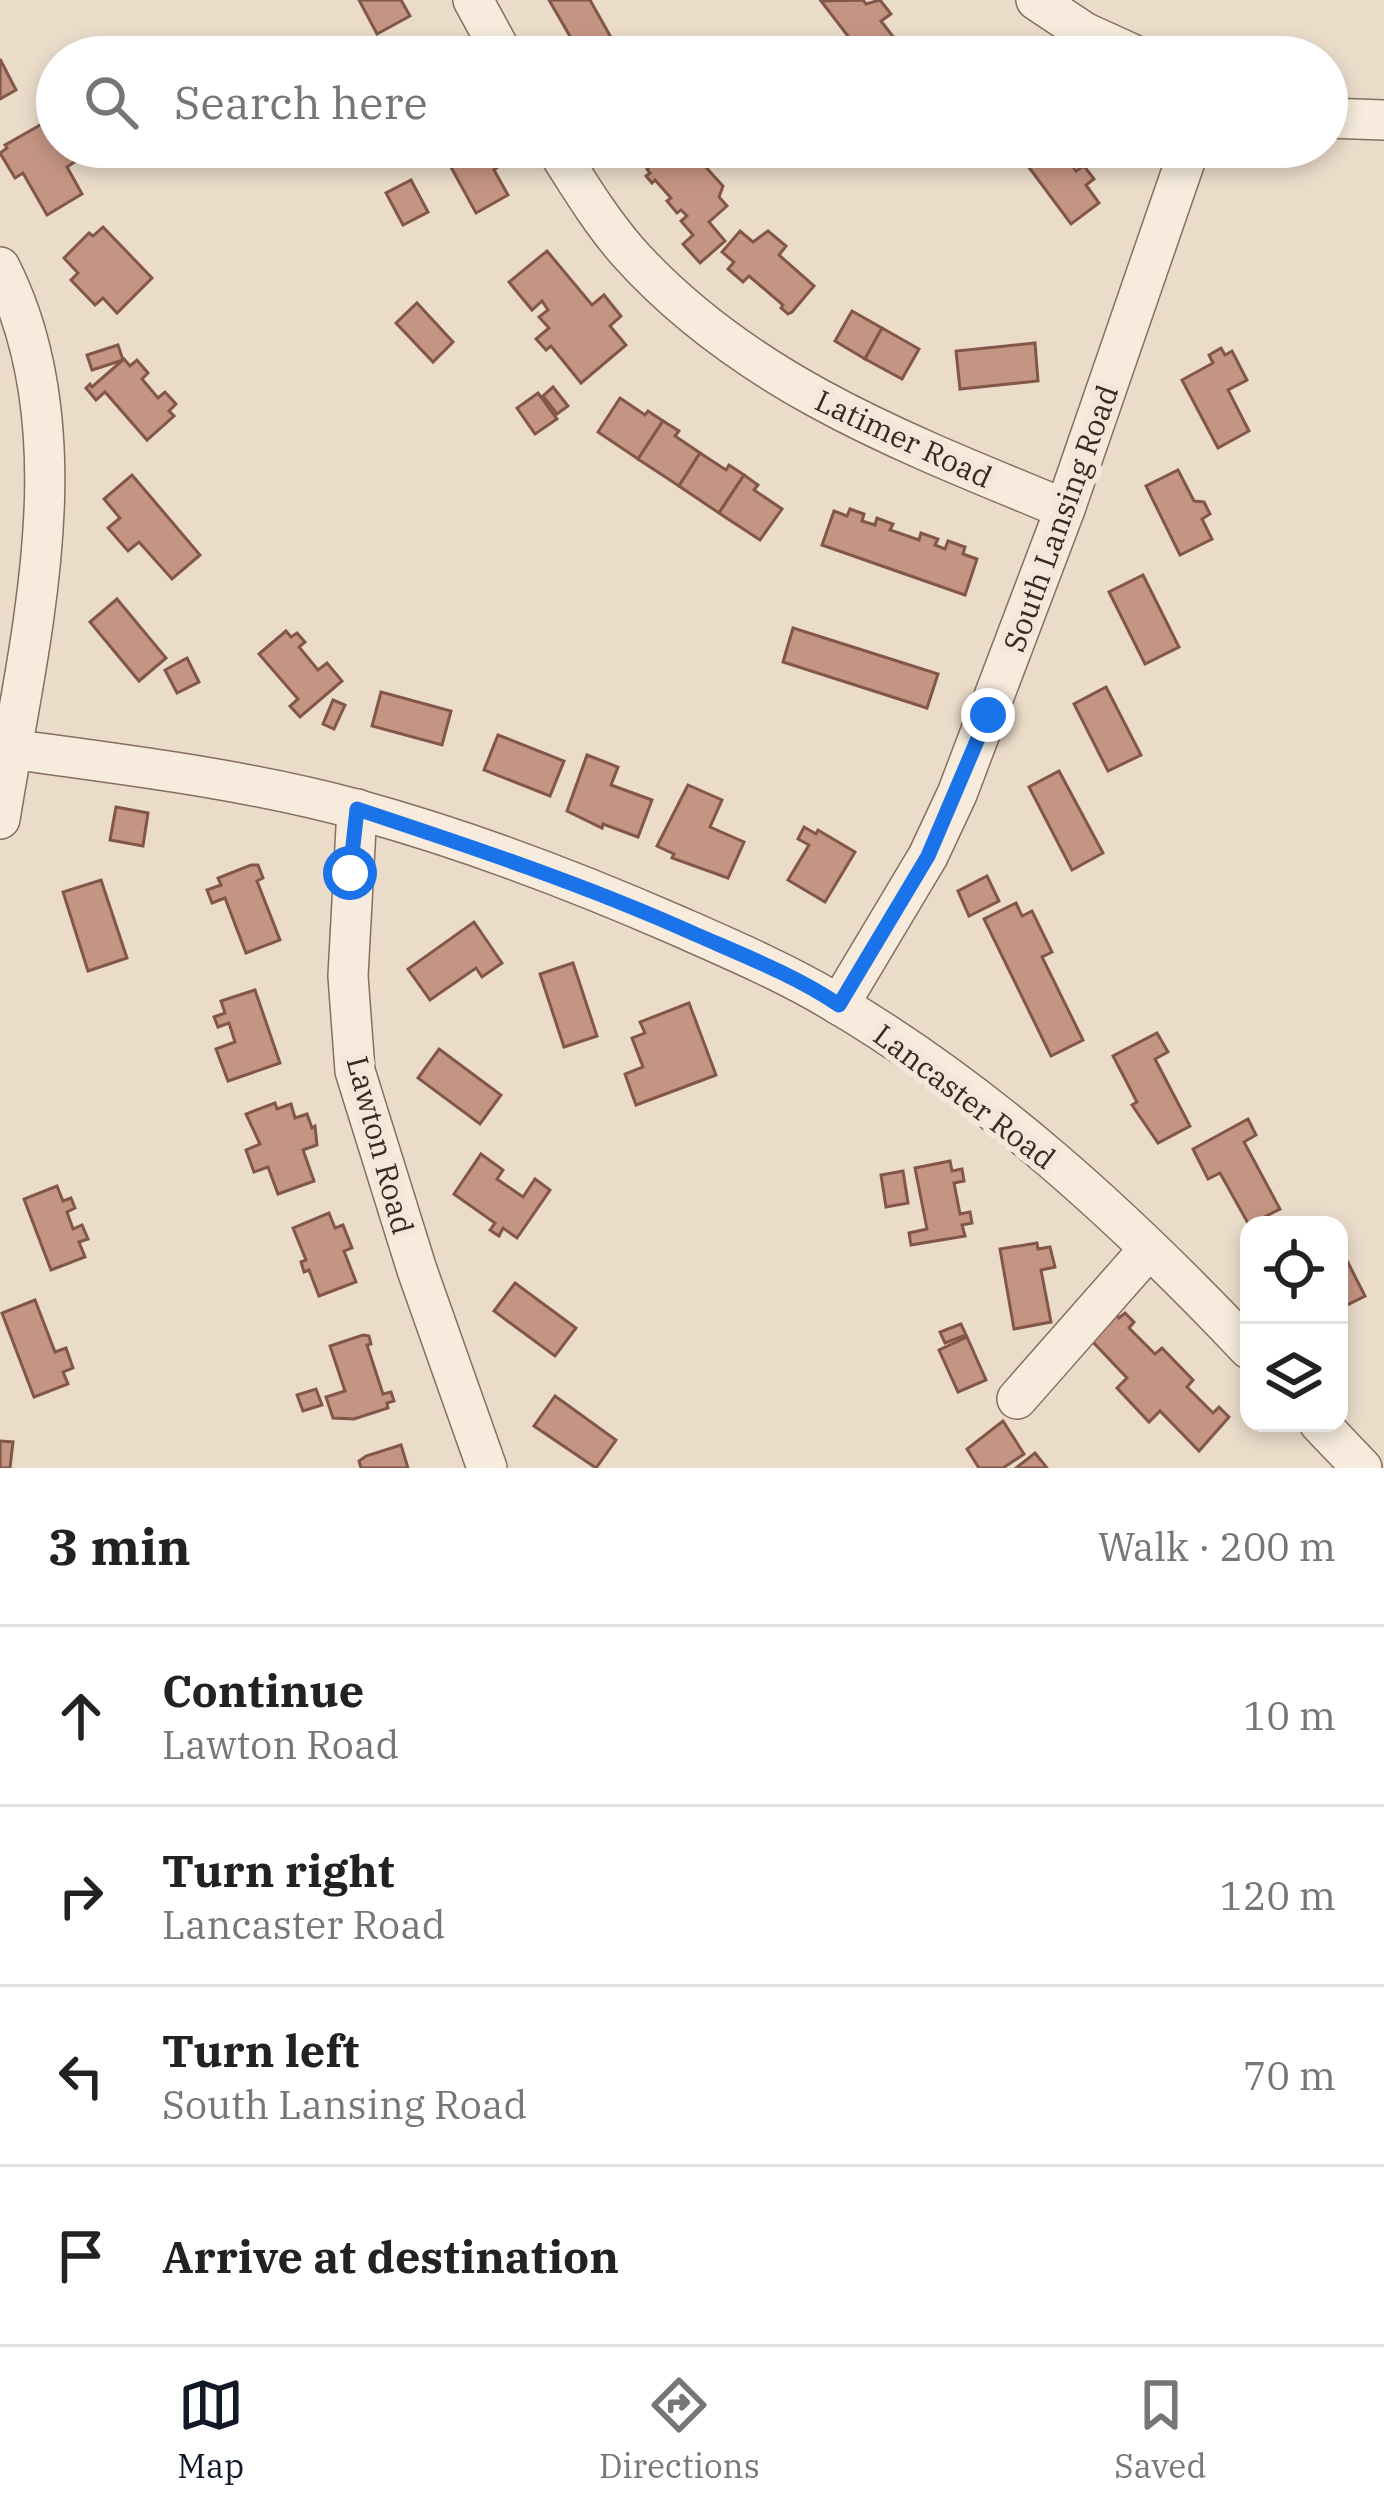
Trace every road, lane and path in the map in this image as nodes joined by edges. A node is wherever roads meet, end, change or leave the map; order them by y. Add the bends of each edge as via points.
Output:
1 (472, 0) edge
2 (1036, 0) edge
3 (492, 36) edge
4 (1093, 36) edge
5 (1348, 119) edge
6 (1384, 120) edge
7 (569, 168) edge
8 (1183, 168) edge
9 (0, 266) edge
10 (1065, 509) junction
11 (10, 748) junction
12 (357, 809) junction
13 (0, 817) edge
14 (839, 1005) junction
15 (1149, 1250) junction
16 (1240, 1340) edge
17 (1017, 1400) dead end
18 (1328, 1432) edge
19 (487, 1468) edge
20 (1362, 1468) edge

1 - 3 street
2 - 4 street
5 - 6 street
7 - 10 street, Latimer Road via 631,255 753,360 877,432
8 - 10 street, South Lansing Road
9 - 11 street via 29,342 46,461 41,551
10 - 14 street, South Lansing Road via 957,794
11 - 12 street, Lancaster Road via 188,773
11 - 13 street
12 - 14 street, Lancaster Road via 641,910
12 - 19 street, Lawton Road via 348,976 355,1071
14 - 15 street, Lancaster Road via 1016,1128
15 - 16 street, Lancaster Road
15 - 17 street
18 - 20 street

